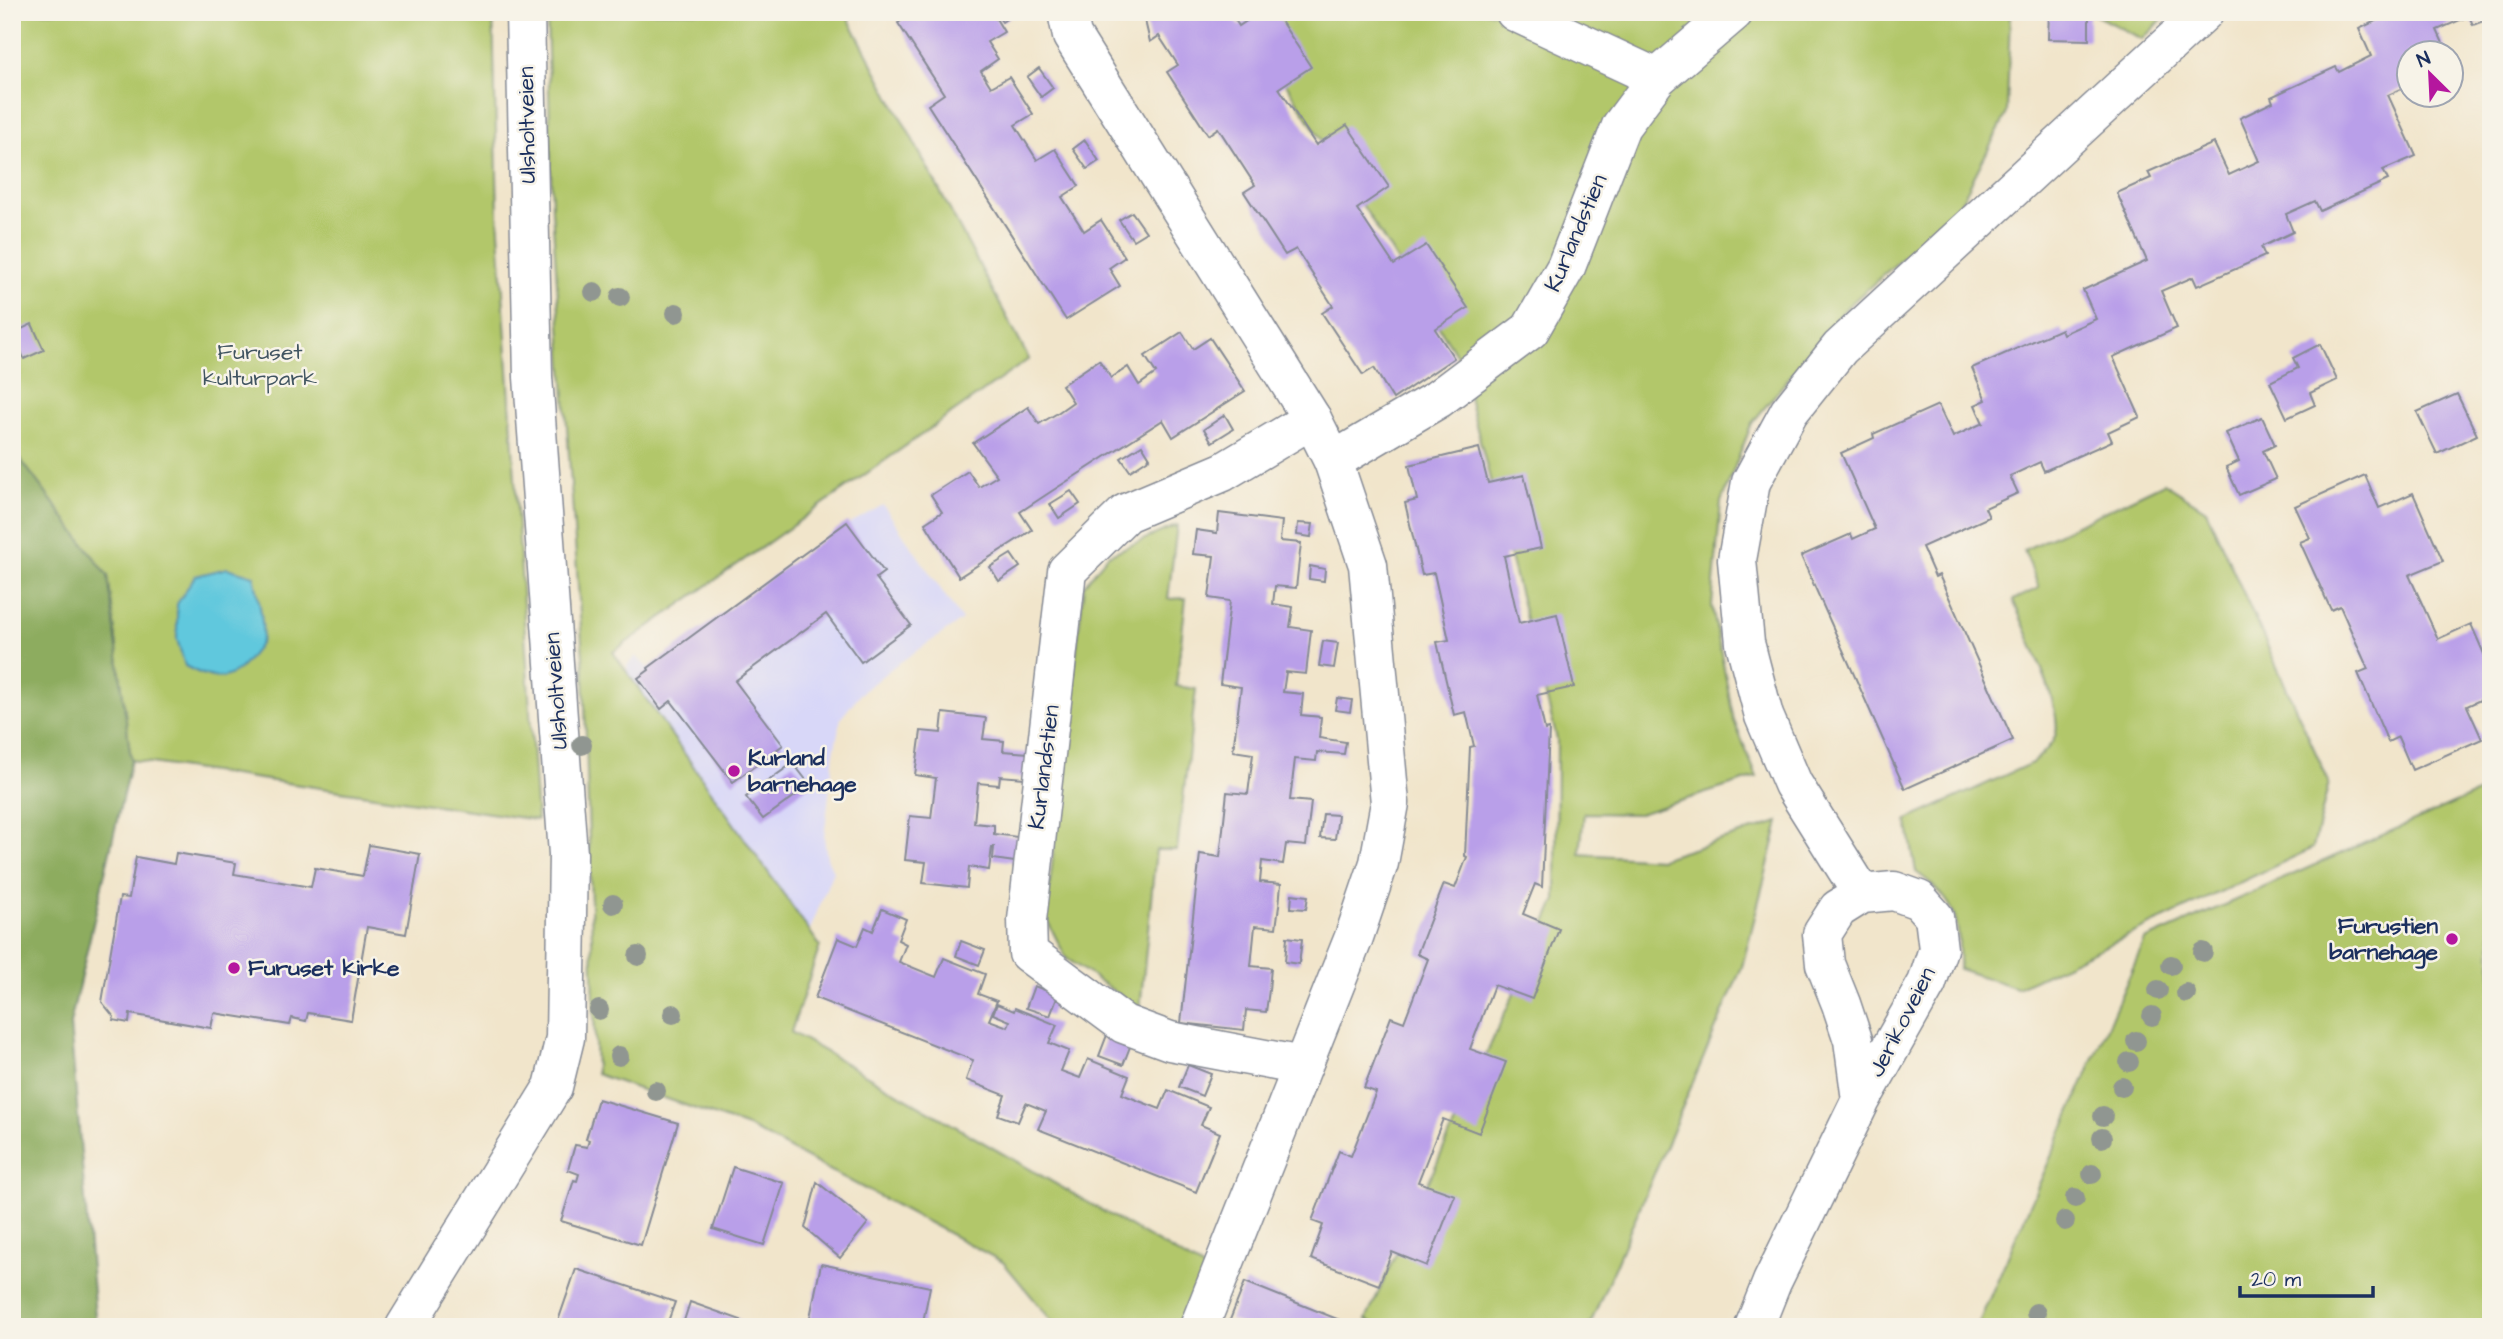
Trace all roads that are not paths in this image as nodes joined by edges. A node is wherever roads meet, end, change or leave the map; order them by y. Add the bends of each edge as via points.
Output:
1 (525, 12) edge
2 (1067, 12) edge
3 (1515, 12) edge
4 (1734, 12) edge
5 (2204, 12) edge
6 (1657, 78) junction
7 (1312, 419) junction
8 (1333, 461) junction
9 (1862, 894) junction
10 (1302, 1066) junction
11 (1861, 1100) junction
12 (405, 1327) edge
13 (1199, 1327) edge
14 (1754, 1327) edge

1 - 12 street, Ulsholtveien via 533,377 568,854 565,1038 552,1087
2 - 7 street via 1072,36
3 - 6 street
4 - 6 street, Kurlandstien
5 - 9 street via 1840,348 1789,412 1751,482 1737,560 1745,643 1764,716 1793,784
6 - 8 street, Kurlandstien via 1621,126 1566,267 1530,330 1438,399
7 - 8 street
7 - 10 street, Kurlandstien via 1223,472 1126,513 1066,571 1027,920 1028,953 1124,1024 1170,1041
8 - 10 street via 1368,565 1390,803 1367,901
9 - 11 street, Jerikoveien via 1838,909 1822,934 1825,964 1853,1040
9 - 11 street, Jerikoveien via 1894,891 1919,900 1934,917 1937,949 1927,983
10 - 13 street
11 - 14 street, Jerikoveien

